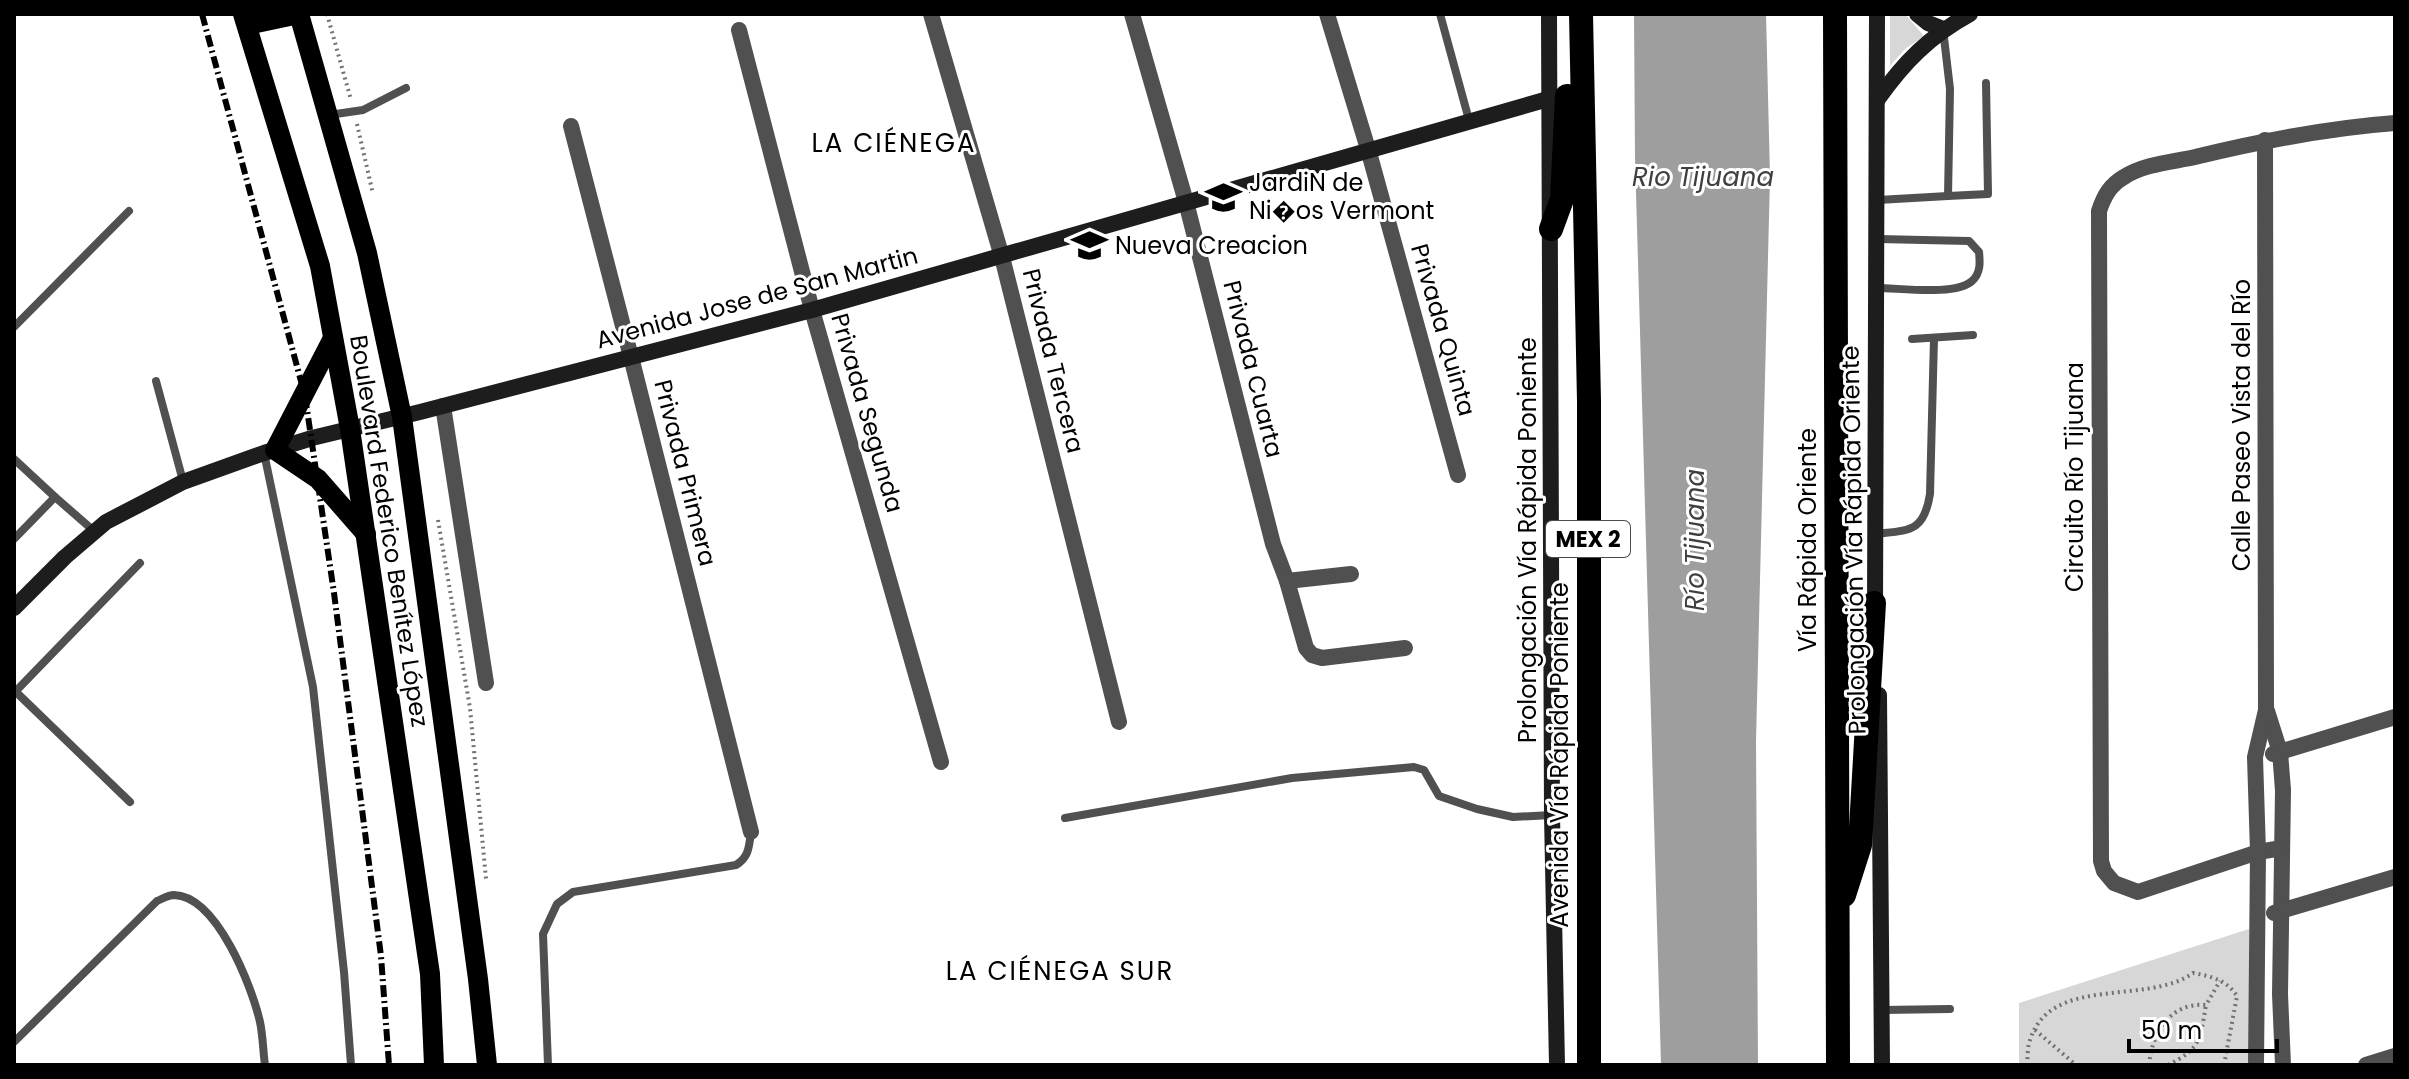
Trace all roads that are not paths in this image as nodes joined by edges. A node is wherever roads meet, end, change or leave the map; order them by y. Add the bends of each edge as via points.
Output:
1 (299, 14) edge
2 (931, 14) edge
3 (1132, 14) edge
4 (1327, 14) edge
5 (1440, 14) edge
6 (1549, 14) edge
7 (1570, 14) edge
8 (1581, 14) edge
9 (1835, 14) edge
10 (1877, 14) edge
11 (1917, 14) edge
12 (1970, 14) edge
13 (245, 20) edge
14 (1943, 29) junction
15 (739, 30) dead end
16 (1986, 83) dead end
17 (406, 88) dead end
18 (1548, 99) junction
19 (1878, 99) junction
20 (328, 115) junction
21 (1469, 120) junction
22 (2395, 123) edge
23 (571, 126) dead end
24 (2265, 140) junction
25 (1368, 149) junction
26 (1948, 196) junction
27 (1878, 200) junction
28 (1186, 202) junction
29 (129, 211) dead end
30 (1551, 229) junction
31 (1878, 239) junction
32 (1002, 257) junction
33 (1877, 288) junction
34 (812, 310) junction
35 (14, 327) edge
36 (1973, 335) dead end
37 (333, 338) junction
38 (1934, 338) junction
39 (1912, 339) dead end
40 (631, 357) junction
41 (156, 381) dead end
42 (443, 406) junction
43 (402, 417) junction
44 (350, 429) junction
45 (270, 452) junction
46 (14, 459) edge
47 (1458, 475) dead end
48 (183, 482) junction
49 (55, 497) junction
50 (95, 532) junction
51 (366, 534) junction
52 (1875, 534) junction
53 (14, 539) edge
54 (140, 563) dead end
55 (1351, 574) dead end
56 (1287, 581) junction
57 (1874, 603) junction
58 (14, 608) edge
59 (1405, 648) dead end
60 (486, 683) dead end
61 (15, 692) edge
62 (2266, 710) junction
63 (2395, 717) edge
64 (1119, 722) dead end
65 (2280, 752) junction
66 (2255, 757) junction
67 (941, 762) dead end
68 (130, 802) dead end
69 (1552, 815) junction
70 (1065, 818) dead end
71 (751, 832) joint
72 (2282, 848) junction
73 (2258, 852) junction
74 (2395, 877) edge
75 (2282, 912) junction
76 (2257, 915) junction
77 (1837, 916) junction
78 (1950, 1009) dead end
79 (1882, 1010) junction
80 (14, 1042) edge
81 (2395, 1056) edge
82 (265, 1065) edge
83 (351, 1065) edge
84 (434, 1065) edge
85 (487, 1065) edge
86 (548, 1065) edge
87 (1557, 1065) edge
88 (1589, 1065) edge
89 (1838, 1065) edge
90 (1882, 1065) edge
91 (2256, 1065) edge
92 (2283, 1065) edge
93 (2366, 1065) edge

1 - 13 main road
1 - 20 main road, Boulevard Federico Benítez López
2 - 32 street, Privada Tercera
3 - 28 street, Privada Cuarta
4 - 25 street, Privada Quinta
5 - 21 lane
6 - 18 main road, Prolongación Vía Rápida Poniente
7 - 30 highway via 1562,199
8 - 88 highway, Avenida Vía Rápida Poniente / MEX 2 via 1589,401
9 - 77 highway, Vía Rápida Oriente
10 - 19 main road, Prolongación Vía Rápida Oriente
11 - 14 main road
12 - 14 main road
13 - 37 main road, Boulevard Federico Benítez López via 320,266
14 - 19 main road via 1899,70
14 - 26 lane via 1950,89
15 - 34 street, Privada Segunda
16 - 26 lane via 1988,194
17 - 20 lane via 363,110
18 - 21 main road, Avenida Jose de San Martin
18 - 30 main road, Prolongación Vía Rápida Poniente
19 - 27 main road, Prolongación Vía Rápida Oriente
20 - 43 main road, Boulevard Federico Benítez López via 367,253
21 - 25 main road, Avenida Jose de San Martin
22 - 24 street, Circuito Río Tijuana
23 - 40 street, Privada Primera
24 - 62 street, Calle Paseo Vista del Río
24 - 73 street, Circuito Río Tijuana via 2136,170 2109,189 2097,226 2104,871 2114,883 2138,892
25 - 28 main road, Avenida Jose de San Martin
25 - 47 street, Privada Quinta
26 - 27 lane
27 - 31 main road, Prolongación Vía Rápida Oriente
28 - 32 main road, Avenida Jose de San Martin
28 - 56 street, Privada Cuarta via 1273,544
29 - 35 lane
30 - 69 main road, Prolongación Vía Rápida Poniente
31 - 33 main road, Prolongación Vía Rápida Oriente
31 - 33 lane via 1969,241 1979,252 1981,267 1974,281 1953,290
32 - 34 main road, Avenida Jose de San Martin
32 - 64 street, Privada Tercera
33 - 52 main road, Prolongación Vía Rápida Oriente
34 - 40 main road, Avenida Jose de San Martin
34 - 67 street, Privada Segunda
36 - 38 lane
37 - 44 main road, Boulevard Federico Benítez López
37 - 45 main road
38 - 39 lane
38 - 52 lane via 1927,513 1922,522 1902,531
40 - 42 main road, Avenida Jose de San Martin
40 - 71 street, Privada Primera
41 - 48 lane
42 - 43 main road, Avenida Jose de San Martin
42 - 60 street
43 - 44 main road, Avenida Jose de San Martin
43 - 85 main road, Boulevard Federico Benítez López
44 - 45 main road, Avenida Jose de San Martin
44 - 51 main road, Boulevard Federico Benítez López
45 - 48 main road, Avenida Jose de San Martin
45 - 51 main road via 318,479
45 - 83 lane via 313,687
46 - 49 lane
48 - 50 main road, Avenida Jose de San Martin
49 - 50 lane
49 - 53 lane
50 - 58 main road, Avenida Jose de San Martin
51 - 84 main road, Boulevard Federico Benítez López via 430,974
52 - 57 main road, Prolongación Vía Rápida Oriente
54 - 61 lane
55 - 56 street
56 - 59 street, Privada Cuarta via 1312,655
57 - 77 highway via 1860,845
57 - 79 main road, Prolongación Vía Rápida Oriente
61 - 68 lane
62 - 65 street, Calle Paseo Vista del Río
62 - 66 street, Calle Paseo Vista del Río
63 - 65 street
65 - 66 street
65 - 72 street, Calle Paseo Vista del Río
66 - 73 street, Calle Paseo Vista del Río
69 - 70 lane via 1513,817 1439,796 1424,770 1414,767 1292,778
69 - 87 main road, Prolongación Vía Rápida Poniente
71 - 86 lane via 748,852 736,865 573,892 557,904 543,934
72 - 73 street, Circuito Río Tijuana
72 - 75 street, Calle Paseo Vista del Río
73 - 76 street, Calle Paseo Vista del Río
74 - 75 street
75 - 76 street
75 - 92 street, Calle Paseo Vista del Río
76 - 91 street, Calle Paseo Vista del Río
77 - 89 highway, Vía Rápida Oriente
78 - 79 lane
79 - 90 main road, Prolongación Vía Rápida Oriente
80 - 82 lane via 157,901 171,895 204,910 228,942 248,982
81 - 93 street

